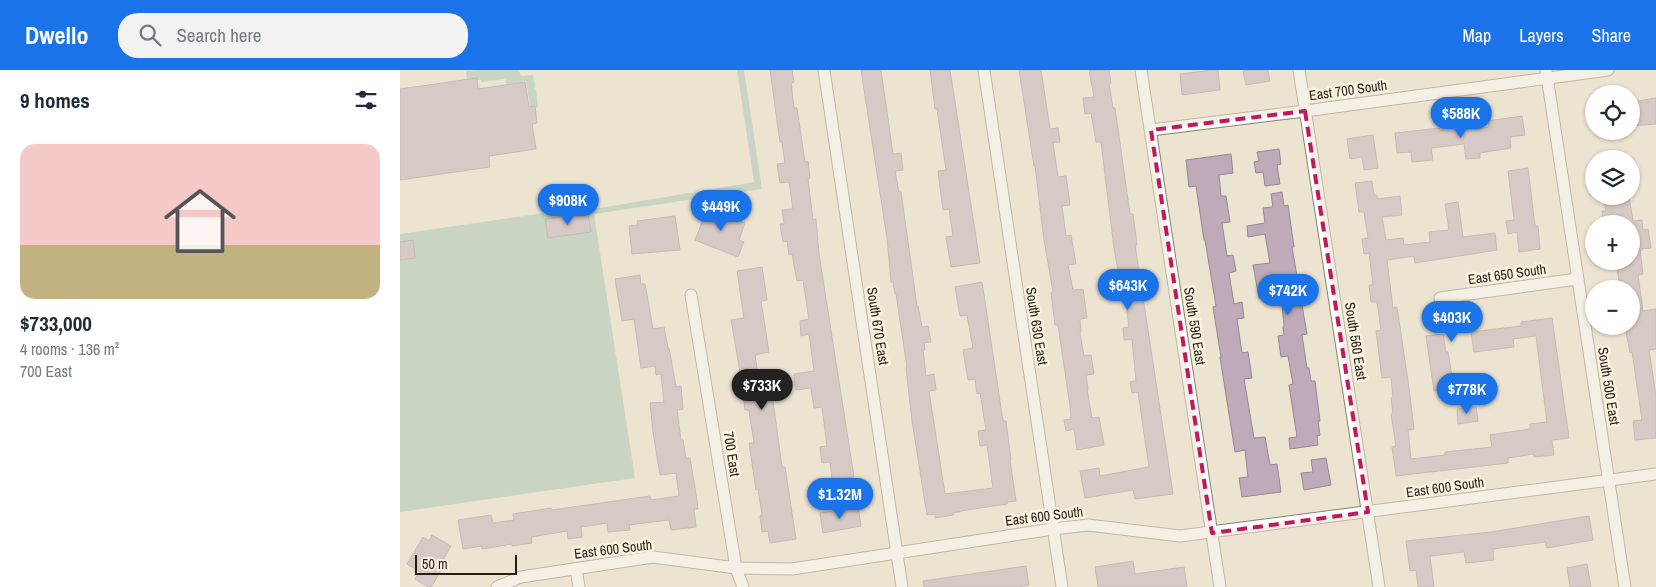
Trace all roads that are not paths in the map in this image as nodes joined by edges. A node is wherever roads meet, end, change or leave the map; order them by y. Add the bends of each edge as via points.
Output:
1 (824, 70) edge
2 (984, 70) edge
3 (1141, 70) edge
4 (1299, 70) edge
5 (1608, 70) edge
6 (1547, 74) edge
7 (1305, 111) junction
8 (1151, 130) junction
9 (1577, 279) junction
10 (691, 294) dead end
11 (1440, 298) dead end
12 (1656, 474) edge
13 (1609, 480) junction
14 (1368, 512) junction
15 (1053, 529) junction
16 (1212, 533) junction
17 (897, 552) junction
18 (736, 568) junction
19 (576, 569) junction
20 (497, 587) edge
21 (579, 587) edge
22 (743, 587) edge
23 (902, 587) edge
24 (1062, 587) edge
25 (1220, 587) edge
26 (1379, 587) edge
27 (1625, 587) edge

1 - 17 street, South 670 East
2 - 15 street, South 630 East
3 - 8 street, South 590 East
4 - 7 street, South 560 East
5 - 6 street, East 700 South
6 - 7 street, East 700 South
6 - 9 street, South 500 East
7 - 8 street, East 700 South
7 - 14 street, South 560 East
8 - 16 street, South 590 East
9 - 11 street, East 650 South
9 - 13 street, South 500 East
10 - 18 street, 700 East
12 - 13 street, East 600 South
13 - 14 street, East 600 South
13 - 27 street, South 500 East
14 - 16 street, East 600 South
14 - 26 street, South 560 East
15 - 16 street, East 600 South via 1088,525 1180,536
15 - 17 street, East 600 South
15 - 24 street, South 630 East
16 - 25 street, South 590 East
17 - 18 street, East 600 South via 792,568
17 - 23 street, South 670 East
18 - 19 street, East 600 South via 653,557
18 - 22 street, 700 East
19 - 20 street, East 600 South via 521,576
19 - 21 street

